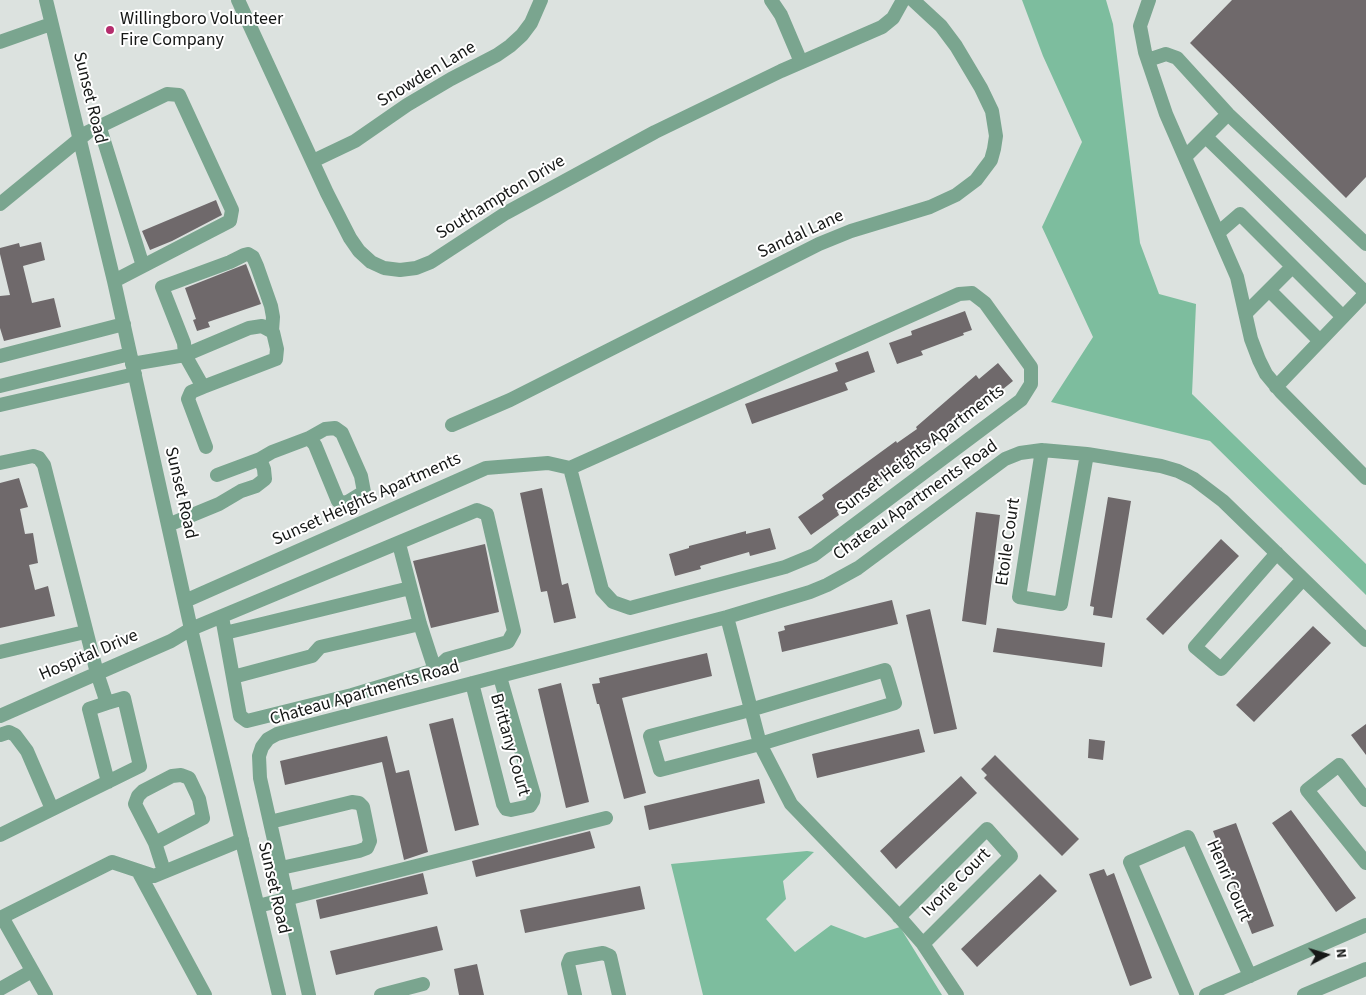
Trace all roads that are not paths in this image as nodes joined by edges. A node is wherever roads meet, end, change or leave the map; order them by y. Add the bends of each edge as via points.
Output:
1 (46, 0) edge
2 (238, 0) edge
3 (541, 0) edge
4 (771, 0) edge
5 (903, 0) edge
6 (913, 0) edge
7 (1149, 0) edge
8 (51, 24) junction
9 (0, 42) edge
10 (1148, 60) junction
11 (801, 62) junction
12 (1228, 114) junction
13 (99, 125) junction
14 (1206, 137) junction
15 (80, 140) junction
16 (1185, 158) junction
17 (313, 161) junction
18 (0, 204) edge
19 (1218, 233) junction
20 (1366, 244) edge
21 (143, 266) junction
22 (1292, 266) junction
23 (114, 281) junction
24 (1269, 290) junction
25 (1366, 293) edge
26 (1246, 314) junction
27 (1343, 317) junction
28 (124, 324) junction
29 (272, 324) junction
30 (1320, 341) junction
31 (185, 355) junction
32 (0, 356) edge
33 (132, 364) junction
34 (0, 386) edge
35 (203, 387) junction
36 (1276, 387) junction
37 (0, 404) edge
38 (452, 425) dead end
39 (309, 438) junction
40 (206, 447) dead end
41 (1042, 450) junction
42 (1087, 454) junction
43 (260, 459) junction
44 (0, 462) edge
45 (570, 468) junction
46 (217, 475) dead end
47 (1366, 478) edge
48 (168, 525) junction
49 (399, 544) junction
50 (1277, 553) junction
51 (1303, 579) junction
52 (410, 588) junction
53 (185, 601) junction
54 (222, 617) junction
55 (727, 617) junction
56 (420, 624) junction
57 (191, 629) junction
58 (85, 632) junction
59 (225, 633) junction
60 (1366, 640) edge
61 (0, 652) edge
62 (435, 670) junction
63 (97, 673) junction
64 (500, 676) junction
65 (233, 677) junction
66 (472, 683) junction
67 (107, 703) junction
68 (750, 710) junction
69 (0, 716) edge
70 (0, 735) edge
71 (760, 744) junction
72 (108, 782) junction
73 (1366, 800) edge
74 (52, 809) junction
75 (606, 818) dead end
76 (270, 822) junction
77 (0, 835) edge
78 (242, 840) junction
79 (155, 843) junction
80 (1366, 863) edge
81 (281, 868) junction
82 (138, 870) junction
83 (164, 872) junction
84 (288, 898) junction
85 (258, 906) junction
86 (899, 917) junction
87 (1, 918) edge
88 (1366, 925) edge
89 (923, 944) junction
90 (1366, 969) edge
91 (32, 970) junction
92 (1250, 976) junction
93 (423, 984) dead end
94 (0, 989) edge
95 (46, 995) edge
96 (205, 995) edge
97 (279, 995) edge
98 (309, 995) edge
99 (382, 995) edge
100 (575, 995) edge
101 (619, 995) edge
102 (957, 995) edge
103 (1187, 995) edge
104 (1206, 995) edge
105 (1304, 995) edge

1 - 8 street, Sunset Road
2 - 17 street, Southampton Drive
3 - 17 street, Snowden Lane via 531,23 510,46 414,101 350,144
4 - 11 street
5 - 11 street, Southampton Drive via 893,18 882,27
6 - 38 street, Sandal Lane via 941,26 956,46 992,111 996,136 994,149 991,160 976,180 956,195 930,207 819,244 504,403
7 - 10 street via 1140,26
8 - 9 street
8 - 15 street, Sunset Road
10 - 12 street via 1166,54 1177,58
10 - 16 street
11 - 17 street, Southampton Drive via 630,144 416,268 384,268 359,251
12 - 14 street
12 - 20 street
13 - 15 street
13 - 21 street
13 - 21 street via 166,94 179,94 232,210 230,221
14 - 16 street
14 - 25 street
15 - 18 street
15 - 23 street, Sunset Road
16 - 19 street
19 - 22 street via 1240,214
19 - 26 street via 1237,277
21 - 23 street
22 - 24 street
22 - 27 street
23 - 28 street, Sunset Road
24 - 26 street
24 - 30 street
25 - 27 street
26 - 36 street via 1258,360
27 - 30 street
28 - 32 street
28 - 33 street, Sunset Road
29 - 31 street via 249,328
29 - 31 street via 271,306 253,257 248,254 239,256 162,287 184,343
29 - 35 street via 276,358
30 - 36 street
31 - 33 street
31 - 35 street
33 - 34 street
33 - 37 street
33 - 48 street, Sunset Road
35 - 40 street via 191,392 188,399
36 - 47 street
39 - 39 street via 315,445 338,501 346,503 364,492 361,476 342,433 335,428 324,429
39 - 43 street
41 - 42 street, Chateau Apartments Road
41 - 42 street, Etoile Court via 1019,597 1061,604
41 - 55 street, Chateau Apartments Road via 1005,459 858,568 827,585
42 - 50 street, Chateau Apartments Road via 1161,466 1194,479 1223,501
43 - 46 street
43 - 48 street via 265,480
44 - 58 street via 33,456 40,458 44,465
45 - 45 street, Sunset Heights Apartments via 602,590 613,602 630,608 785,567 814,555 1021,400 1031,384 1031,367 984,303 972,293 959,294
45 - 53 street, Sunset Heights Apartments via 548,463 486,468
48 - 53 street, Sunset Road
49 - 52 street
49 - 54 street, Hospital Drive
49 - 62 street, Hospital Drive via 477,510 487,514 514,631 508,642 447,659
50 - 51 street, Chateau Apartments Road
50 - 51 street via 1195,647 1221,670
51 - 60 street, Chateau Apartments Road
52 - 56 street
52 - 59 street
53 - 57 street, Sunset Road
54 - 57 street, Hospital Drive
54 - 59 street
55 - 64 street, Chateau Apartments Road
55 - 68 street
56 - 62 street
56 - 65 street via 320,647 312,656
57 - 63 street, Hospital Drive
57 - 78 street, Sunset Road
58 - 61 street
58 - 63 street
59 - 65 street
62 - 65 street via 247,721 240,716
63 - 67 street
63 - 69 street, Hospital Drive
64 - 66 street, Chateau Apartments Road
64 - 66 street, Brittany Court via 534,795 530,806 511,810 503,804
66 - 76 street, Chateau Apartments Road via 268,739 262,747 259,762
67 - 72 street via 89,708
67 - 72 street via 124,698 140,766
68 - 71 street
68 - 71 street via 650,736 660,770
68 - 71 street via 885,670 895,702
70 - 74 street via 10,732 27,751
71 - 86 street via 791,804
72 - 74 street
73 - 80 street via 1339,765 1307,790
74 - 77 street
75 - 84 street
76 - 81 street, Chateau Apartments Road
76 - 81 street via 352,802 363,807 370,841 366,848
78 - 83 street
78 - 85 street, Sunset Road
79 - 79 street via 203,818 199,799 189,778 172,776 138,796 135,804
79 - 83 street
81 - 84 street, Chateau Apartments Road
82 - 83 street via 154,876
82 - 87 street via 112,862
82 - 96 street
84 - 85 street
84 - 98 street, Chateau Apartments Road
85 - 97 street, Sunset Road
86 - 89 street
86 - 89 street, Ivorie Court via 986,829 1011,856
87 - 91 street
88 - 92 street
89 - 102 street
90 - 105 street
91 - 94 street
91 - 95 street
92 - 103 street, Henri Court via 1188,837 1130,862
92 - 104 street
93 - 99 street
100 - 101 street via 568,964 570,959 603,952 610,956

